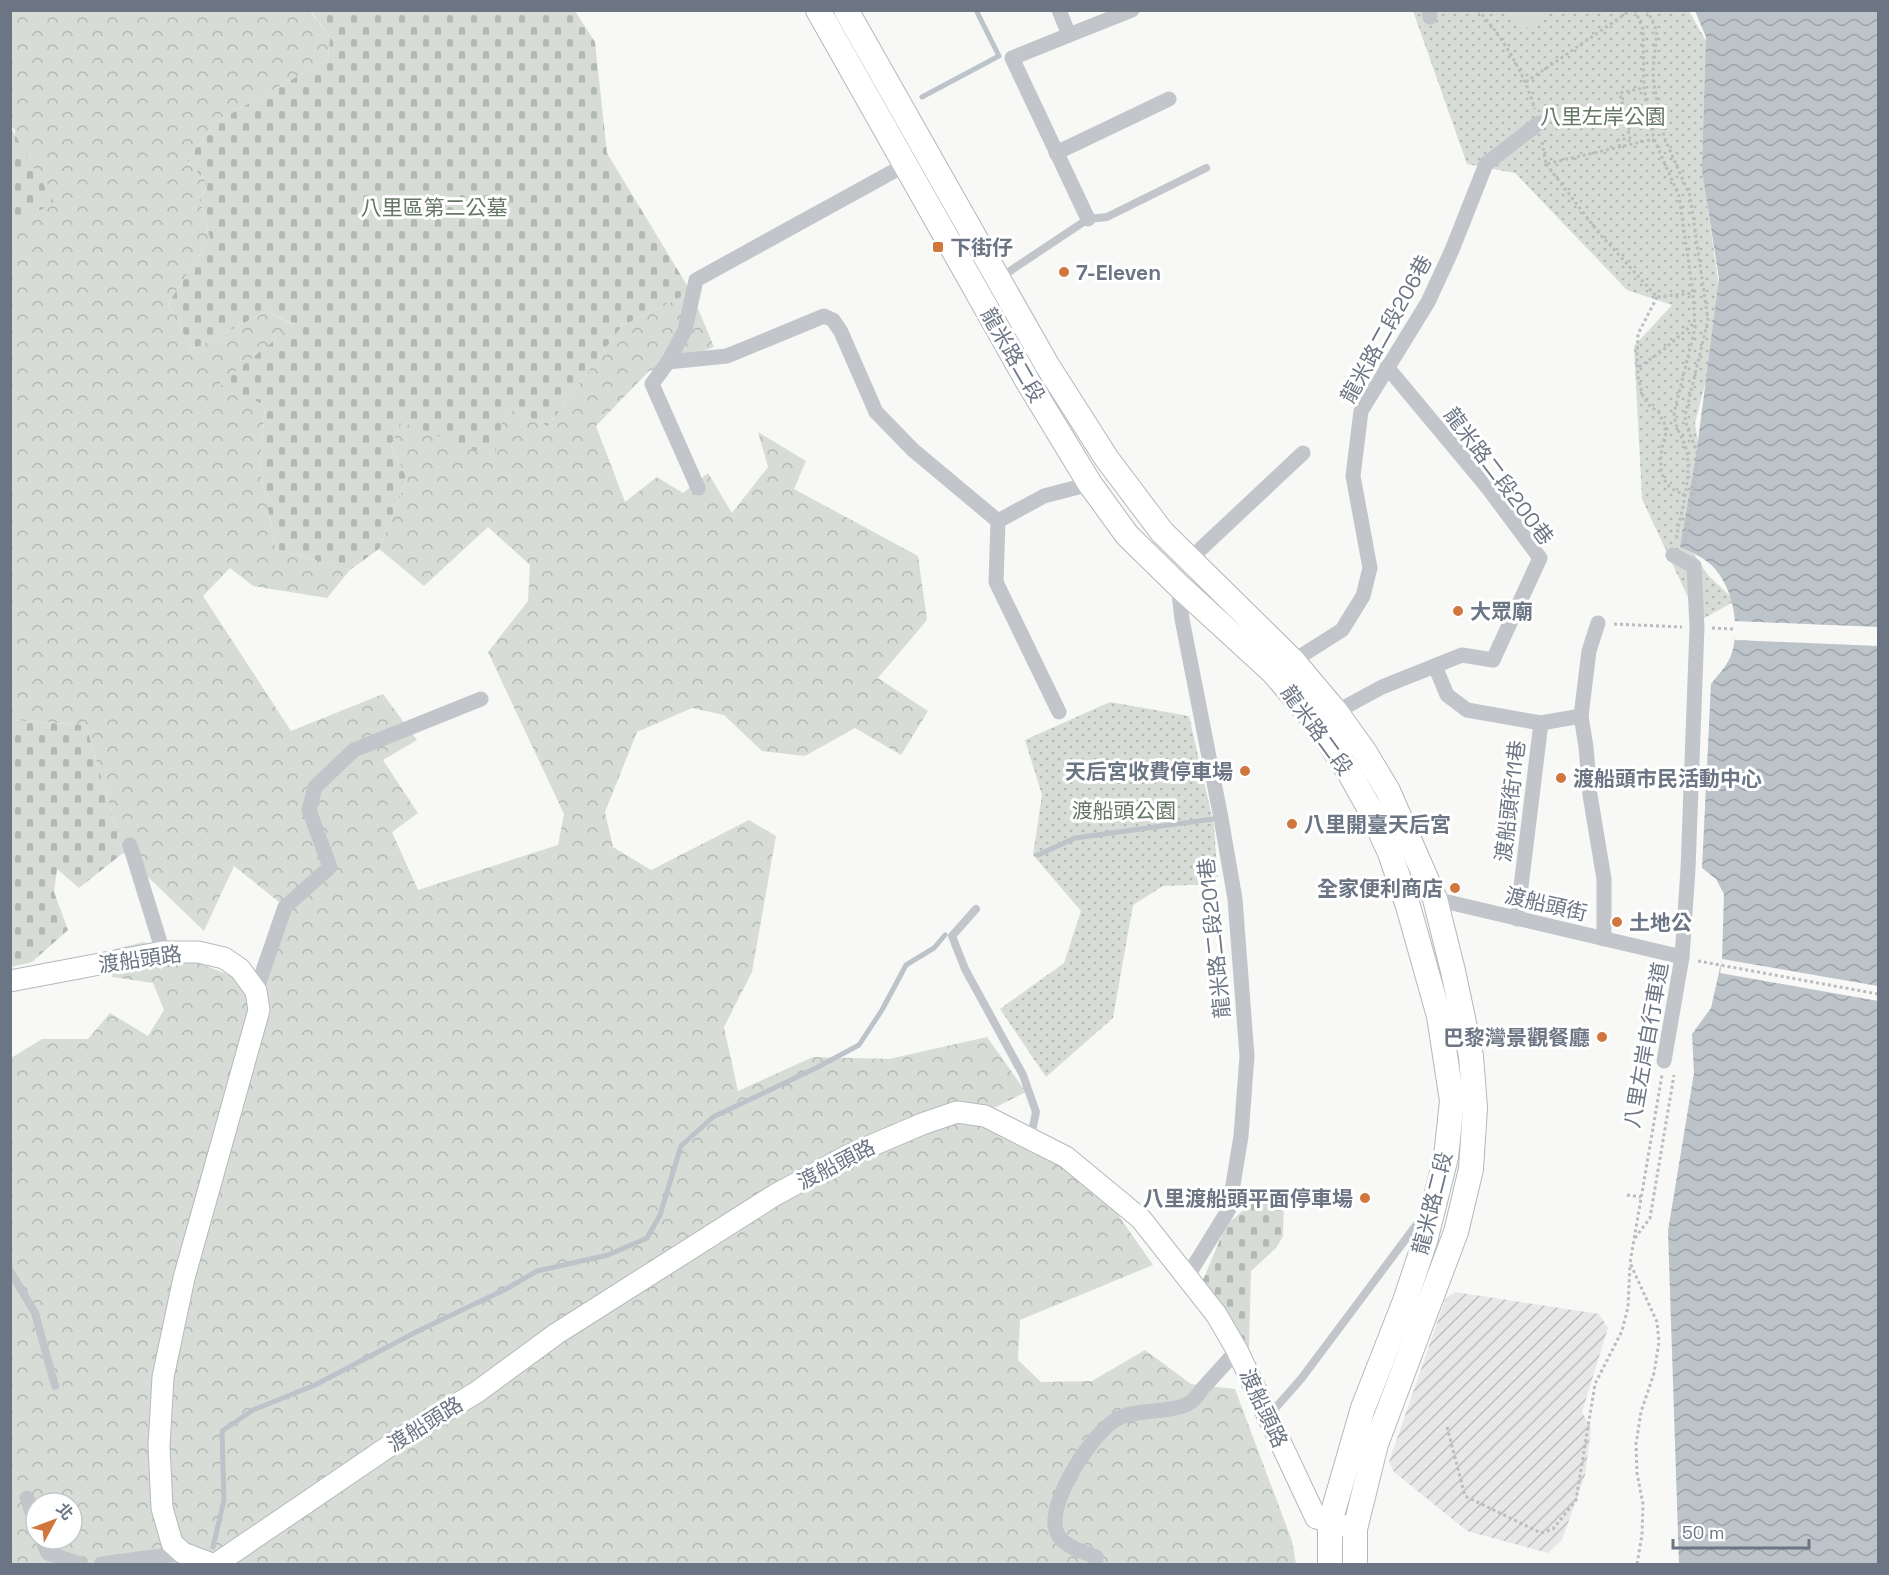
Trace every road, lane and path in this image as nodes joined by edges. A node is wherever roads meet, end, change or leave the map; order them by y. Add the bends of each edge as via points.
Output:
1 (818, 10) edge
2 (846, 10) edge
3 (1059, 10) edge
4 (1132, 10) edge
5 (1478, 10) edge
6 (1633, 10) edge
7 (1647, 10) edge
8 (1069, 35) junction
9 (1527, 82) junction
10 (1644, 88) junction
11 (1170, 99) dead end
12 (1539, 123) junction
13 (1654, 139) junction
14 (1620, 147) junction
15 (1056, 153) junction
16 (1546, 164) junction
17 (905, 165) junction
18 (1206, 168) dead end
19 (1088, 219) junction
20 (987, 285) junction
21 (1693, 293) junction
22 (1657, 297) junction
23 (1695, 322) junction
24 (668, 362) junction
25 (1387, 367) junction
26 (1639, 367) junction
27 (1303, 453) dead end
28 (1090, 484) junction
29 (698, 488) dead end
30 (1684, 495) junction
31 (998, 521) junction
32 (1678, 558) junction
33 (1189, 560) junction
34 (1178, 585) junction
35 (1598, 623) joint
36 (1697, 627) junction
37 (1735, 629) dead end
38 (1293, 661) junction
39 (1435, 666) junction
40 (481, 699) dead end
41 (1059, 712) dead end
42 (1336, 712) junction
43 (1581, 716) junction
44 (1541, 723) junction
45 (130, 845) dead end
46 (1435, 899) junction
47 (976, 909) dead end
48 (1517, 919) junction
49 (1604, 939) junction
50 (163, 952) junction
51 (1682, 957) junction
52 (10, 981) edge
53 (256, 991) junction
54 (1878, 994) edge
55 (1670, 1066) junction
56 (1031, 1137) junction
57 (1627, 1195) dead end
58 (1641, 1197) junction
59 (1435, 1200) junction
60 (1634, 1239) junction
61 (1630, 1263) junction
62 (10, 1271) edge
63 (1187, 1277) junction
64 (1237, 1350) junction
65 (55, 1386) dead end
66 (1268, 1417) junction
67 (1447, 1427) dead end
68 (1330, 1522) junction
69 (1355, 1529) junction
70 (47, 1551) edge
71 (183, 1553) junction
72 (80, 1564) edge
73 (101, 1564) edge
74 (214, 1564) edge
75 (1096, 1564) edge
76 (1330, 1564) edge
77 (1355, 1564) edge
78 (1637, 1564) edge

1 - 17 main road, 龍米路二段
2 - 20 main road, 龍米路二段
3 - 8 street
4 - 8 street
5 - 9 path via 1494,28
6 - 9 path
6 - 10 path via 1643,29
7 - 32 path via 1657,31 1653,71 1664,137 1690,196 1708,320 1685,416 1698,457
8 - 15 street via 1012,58
9 - 12 path
10 - 13 path
10 - 14 path via 1620,93 1630,138 1618,140
11 - 15 street
12 - 16 path
12 - 25 street, 龍米路二段206巷 via 1486,164 1428,302
13 - 14 path
13 - 21 path via 1679,195
14 - 16 path
15 - 19 street
16 - 22 path via 1599,233
17 - 20 main road, 龍米路二段
17 - 24 street via 696,280 685,330
18 - 19 lane via 1107,217
19 - 20 lane
20 - 28 main road, 龍米路二段
20 - 33 main road, 龍米路二段 via 1047,365 1107,459 1162,532
21 - 22 path
21 - 23 path
22 - 26 path via 1638,334
23 - 26 path
23 - 30 path via 1674,413 1688,462
24 - 29 street via 652,384
24 - 31 street via 727,356 824,316 833,320 876,412 914,450
25 - 38 street, 龍米路二段206巷 via 1361,411 1353,476 1370,568 1363,596 1342,630
25 - 39 street, 龍米路二段200巷 via 1488,488 1539,558 1493,660 1462,655
26 - 30 path via 1643,396 1667,429 1659,454 1665,479 1671,488
27 - 33 street
28 - 31 street via 1044,496
28 - 34 main road, 龍米路二段 via 1127,535
30 - 32 path
31 - 41 street via 996,582
32 - 36 street, 八里左岸自行車道 via 1694,566
33 - 34 main road
33 - 38 main road, 龍米路二段
34 - 59 main road, 龍米路二段 via 1274,674 1317,725 1349,772 1390,854 1439,1016 1452,1101 1446,1157
34 - 63 street, 龍米路二段201巷 via 1235,899 1247,1056 1242,1136 1229,1209
35 - 36 path
35 - 43 street via 1589,651
36 - 37 path
36 - 51 street, 八里左岸自行車道
38 - 42 main road, 龍米路二段
39 - 42 street, 龍米路二段200巷 via 1382,687
39 - 44 street via 1447,695 1467,710
40 - 53 street via 354,750 315,787 309,810 330,867 285,907
42 - 46 main road, 龍米路二段 via 1388,791
43 - 44 street
43 - 49 street via 1604,879
44 - 48 street, 渡船頭街11巷
45 - 50 street
46 - 48 street, 渡船頭街
46 - 69 main road, 龍米路二段 via 1471,1056 1475,1108 1471,1169 1452,1242 1376,1444
47 - 56 lane via 952,936 965,969 1023,1075 1036,1112
48 - 49 street, 渡船頭街
49 - 51 street, 渡船頭街
50 - 52 street, 渡船頭路
50 - 53 street, 渡船頭路 via 198,952 224,958 240,969
51 - 54 path
51 - 55 street, 八里左岸自行車道
53 - 71 street via 259,1010 184,1278 163,1377 159,1446 162,1508 172,1543
55 - 58 path, 八里左岸自行車道
55 - 60 path via 1650,1218
56 - 63 street, 渡船頭路 via 1066,1157 1141,1219
56 - 74 street, 渡船頭路 via 985,1116 957,1112 847,1156 775,1195 556,1334 477,1392 404,1436
57 - 58 path
58 - 60 path, 八里左岸自行車道
59 - 66 lane
59 - 68 main road, 龍米路二段 via 1405,1301 1363,1408
60 - 61 path, 八里左岸自行車道
61 - 67 path, 八里左岸自行車道 via 1628,1307 1622,1331 1595,1384 1576,1500 1553,1529 1541,1533 1465,1496
61 - 78 path via 1656,1322 1659,1342 1636,1444 1643,1504
62 - 65 lane via 35,1313
63 - 64 street, 渡船頭路 via 1216,1314
64 - 66 street, 渡船頭路
64 - 75 street via 1191,1402 1118,1418 1081,1458 1056,1507 1055,1529 1062,1541 1096,1557
66 - 68 street, 渡船頭路 via 1317,1518
68 - 69 street, 渡船頭路
68 - 76 main road, 龍米路二段
69 - 77 main road, 龍米路二段
70 - 72 street
71 - 73 street
71 - 74 street, 渡船頭路

